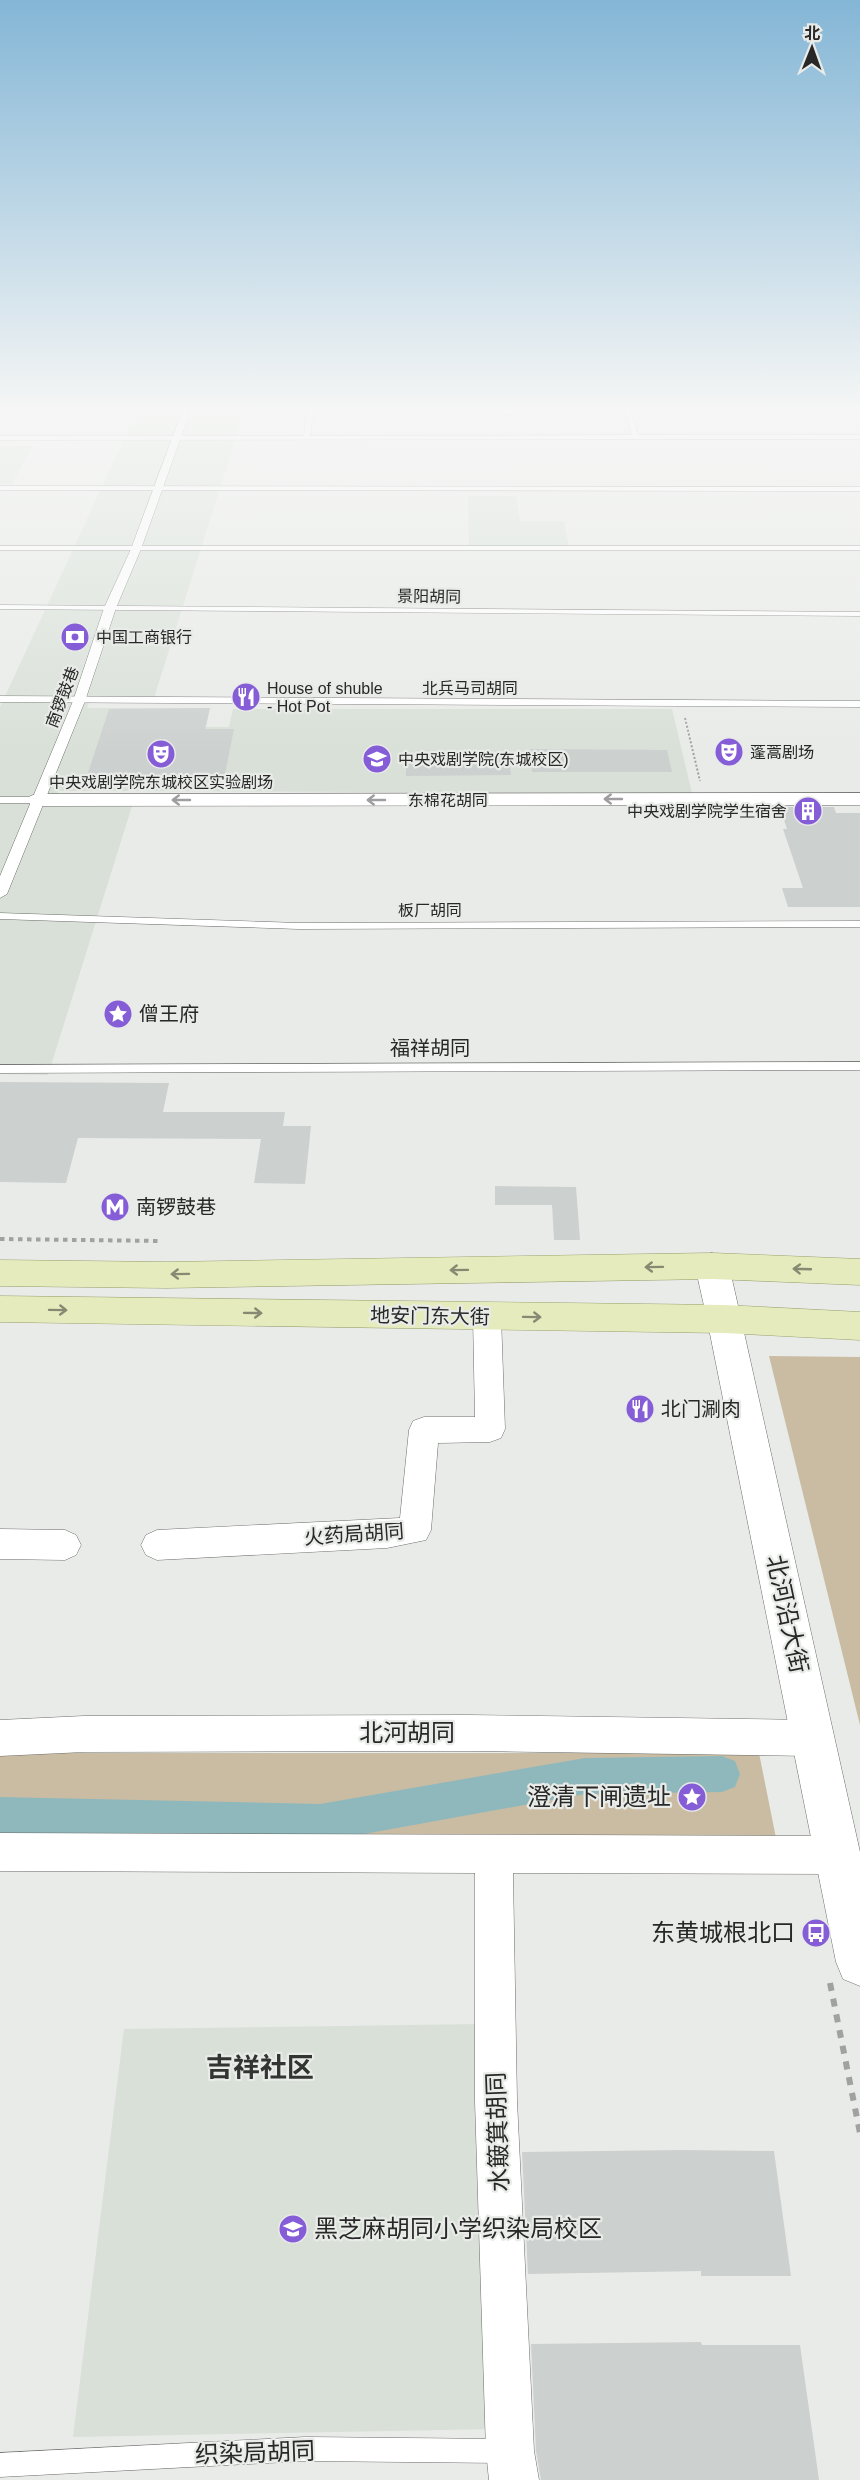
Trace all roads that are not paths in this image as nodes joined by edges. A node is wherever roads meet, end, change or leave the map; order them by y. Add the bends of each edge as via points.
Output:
1 (144, 525) edge
2 (0, 548) edge
3 (860, 548) edge
4 (136, 549) junction
5 (0, 608) edge
6 (110, 608) junction
7 (859, 614) edge
8 (0, 699) edge
9 (79, 701) junction
10 (860, 704) edge
11 (860, 799) edge
12 (0, 800) edge
13 (37, 800) junction
14 (0, 894) edge
15 (0, 916) edge
16 (860, 924) edge
17 (860, 1066) edge
18 (0, 1069) edge
19 (712, 1266) junction
20 (860, 1272) edge
21 (0, 1273) edge
22 (0, 1310) edge
23 (487, 1317) junction
24 (724, 1319) junction
25 (860, 1326) edge
26 (0, 1544) edge
27 (65, 1545) dead end
28 (157, 1545) dead end
29 (813, 1737) junction
30 (0, 1738) edge
31 (0, 1852) edge
32 (838, 1855) junction
33 (494, 1856) junction
34 (860, 1962) edge
35 (0, 2465) edge
36 (512, 2466) edge

1 - 4 street, 南锣鼓巷
2 - 4 lane
3 - 4 lane
4 - 6 street, 南锣鼓巷
5 - 6 lane, 景阳胡同
6 - 7 lane, 景阳胡同
6 - 9 street, 南锣鼓巷
8 - 9 lane, 北兵马司胡同
9 - 10 lane, 北兵马司胡同
9 - 13 street, 南锣鼓巷
11 -> 13 street, 东棉花胡同
12 - 13 lane
13 - 14 street, 南锣鼓巷
15 - 16 lane, 板厂胡同 via 299,926
17 - 18 lane, 福祥胡同
20 -> 19 main road
19 -> 21 main road via 166,1275
19 - 24 main road, 北河沿大街
22 -> 23 main road, 地安门东大街
23 -> 24 main road, 地安门东大街
23 - 28 street, 火药局胡同 via 490,1429 424,1430 415,1530
24 - 25 main road, 地安门东大街
24 - 29 main road, 北河沿大街
26 - 27 street
29 - 30 street, 北河胡同 via 455,1733 84,1734
29 - 32 main road, 北河沿大街
31 - 33 street
32 - 33 street
32 - 34 main road, 北河沿大街
33 - 36 street, 水簸箕胡同 via 496,2101
35 - 36 lane, 织染局胡同 via 306,2450

